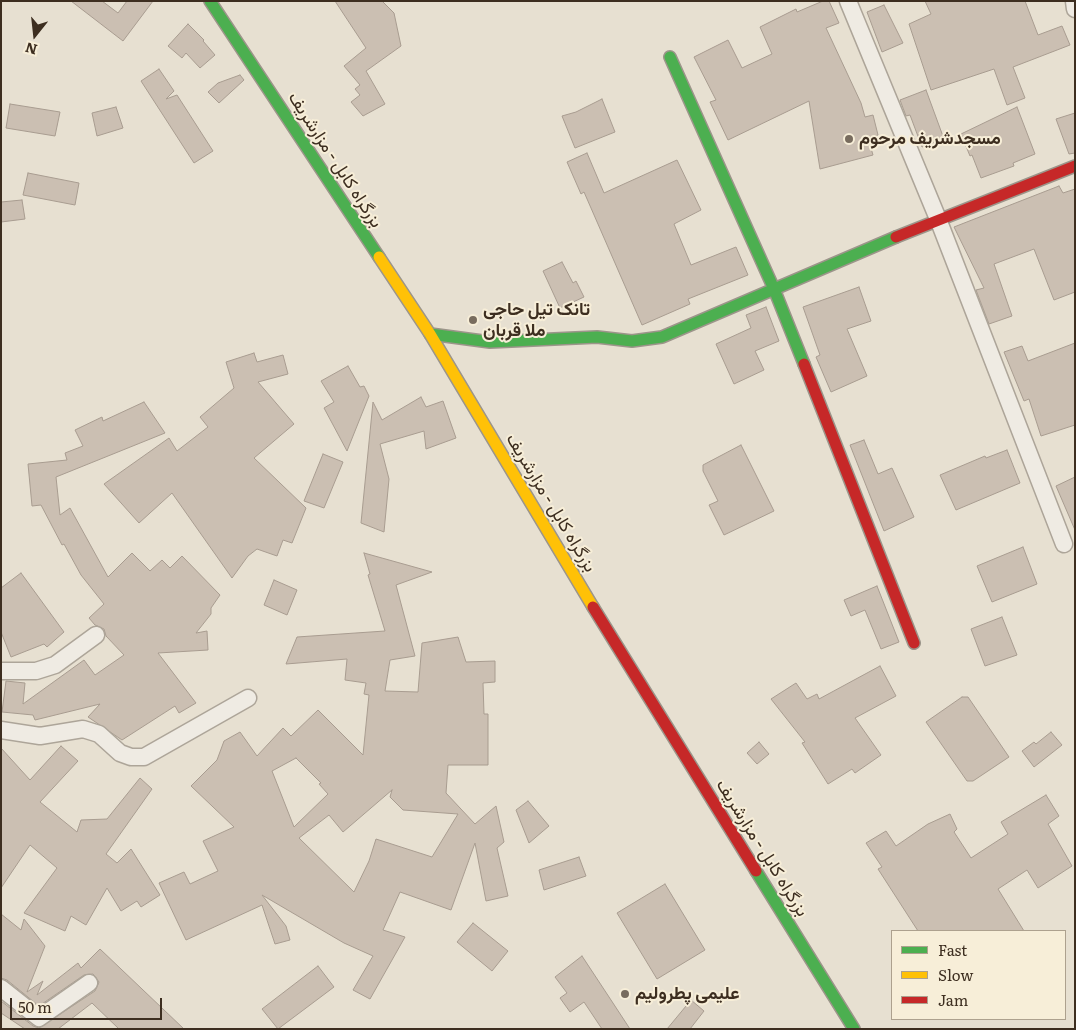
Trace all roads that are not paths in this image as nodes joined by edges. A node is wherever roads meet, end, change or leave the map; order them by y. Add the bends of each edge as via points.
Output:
1 (210, 1) edge
2 (848, 1) edge
3 (1074, 1) edge
4 (1075, 9) edge
5 (670, 56) dead end
6 (1075, 166) edge
7 (938, 219) junction
8 (774, 289) junction
9 (430, 334) junction
10 (1064, 544) dead end
11 (96, 634) dead end
12 (914, 643) dead end
13 (1, 671) edge
14 (248, 698) dead end
15 (1, 730) edge
16 (89, 983) dead end
17 (1, 988) edge
18 (854, 1029) edge

1 - 9 main road, بزرگراه کابل - مزارشریف
2 - 7 street
3 - 4 street
5 - 8 main road
6 - 7 main road
7 - 8 main road
7 - 10 street
8 - 9 main road via 662,337 632,341 597,336 490,342
8 - 12 main road
9 - 18 main road, بزرگراه کابل - مزارشریف via 642,689
11 - 13 street via 55,665 36,671
14 - 15 street via 144,757 120,753 99,734 83,729 40,736
16 - 17 street via 39,1018

